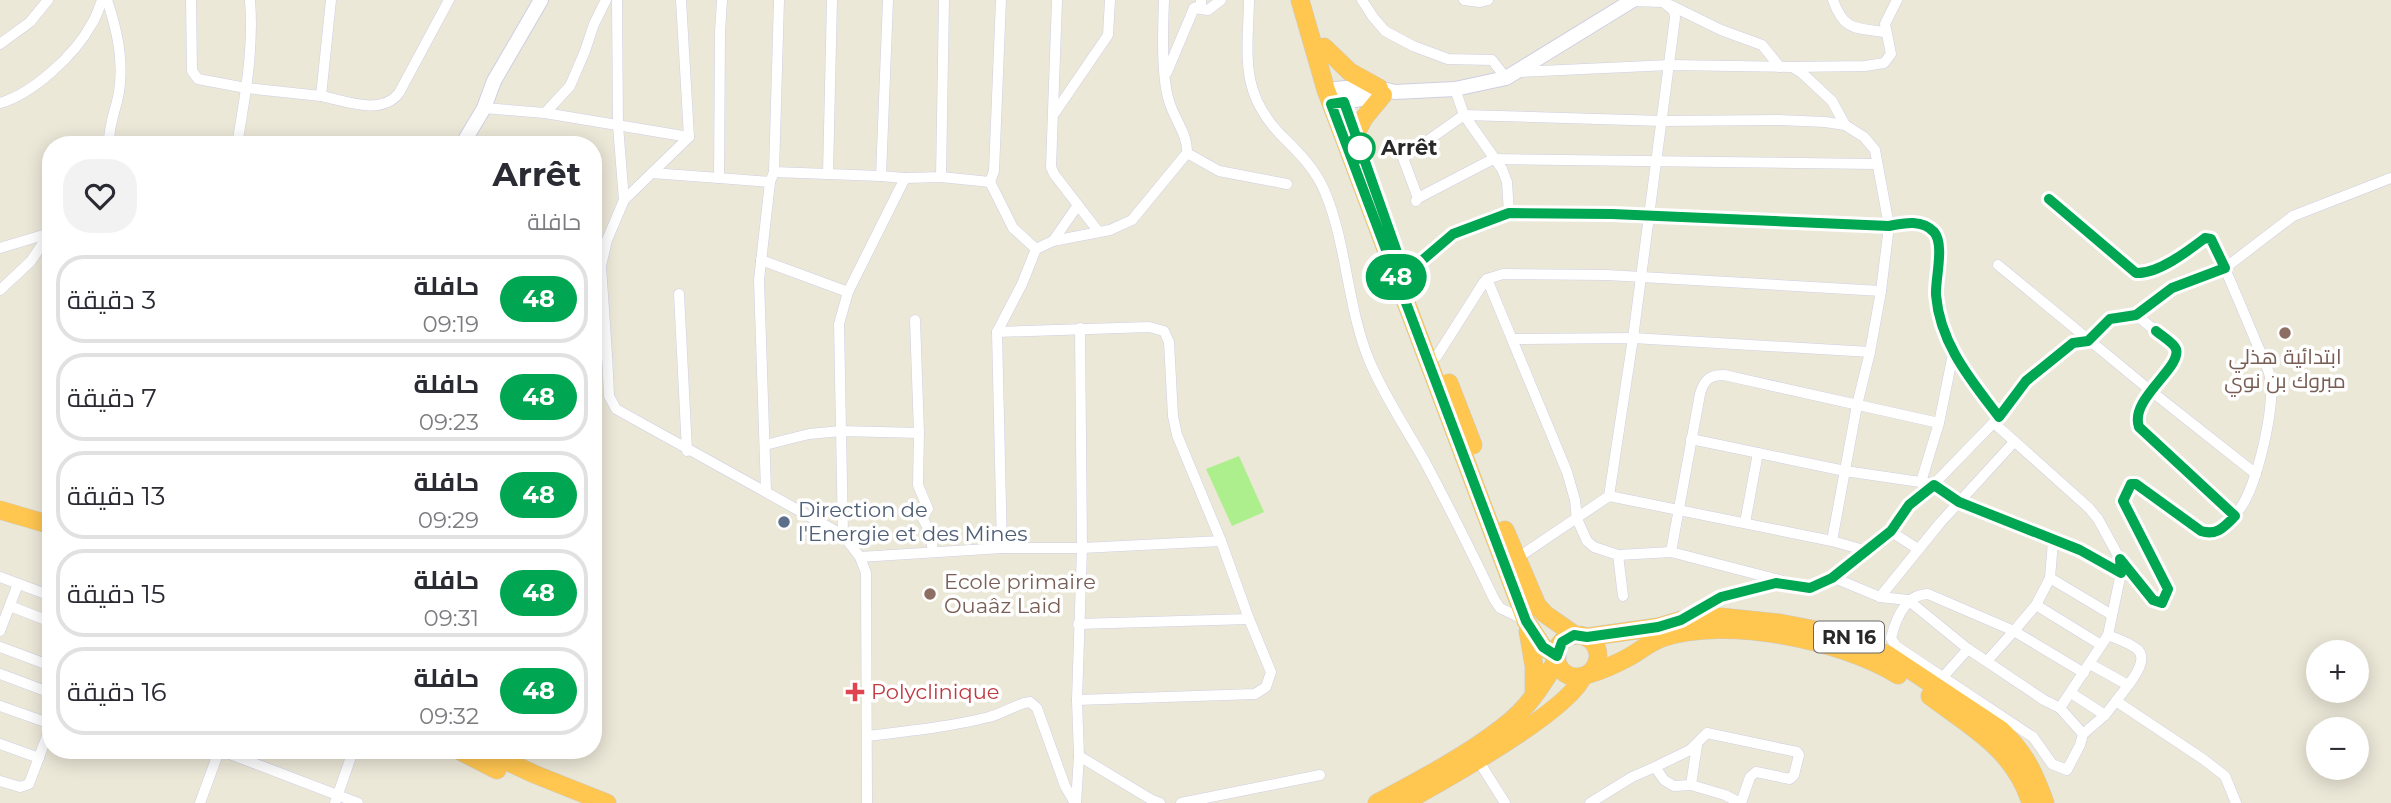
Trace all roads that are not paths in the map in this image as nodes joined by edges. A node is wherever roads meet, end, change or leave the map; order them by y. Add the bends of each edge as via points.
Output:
1 (48, 0) edge
2 (105, 0) edge
3 (191, 0) edge
4 (250, 0) edge
5 (331, 0) edge
6 (449, 0) edge
7 (533, 0) edge
8 (541, 0) edge
9 (606, 0) edge
10 (617, 0) edge
11 (681, 0) edge
12 (722, 0) edge
13 (779, 0) edge
14 (832, 0) edge
15 (888, 0) edge
16 (944, 0) edge
17 (1001, 0) edge
18 (1057, 0) edge
19 (1110, 0) edge
20 (1164, 0) edge
21 (1221, 0) edge
22 (1249, 0) edge
23 (1300, 0) edge
24 (1310, 0) edge
25 (1362, 0) edge
26 (1464, 0) edge
27 (1488, 0) edge
28 (1833, 0) edge
29 (1897, 0) edge
30 (1632, 1) edge
31 (1663, 2) edge
32 (1198, 4) edge
33 (1885, 32) junction
34 (0, 44) edge
35 (1324, 47) junction
36 (1670, 65) junction
37 (1780, 67) junction
38 (1792, 67) junction
39 (1512, 75) junction
40 (1166, 76) junction
41 (246, 88) junction
42 (1455, 89) junction
43 (1386, 92) junction
44 (321, 96) junction
45 (1335, 96) junction
46 (0, 103) edge
47 (484, 108) junction
48 (545, 113) junction
49 (1054, 115) junction
50 (1464, 115) junction
51 (1662, 121) junction
52 (1845, 125) junction
53 (618, 126) junction
54 (1355, 135) junction
55 (110, 136) edge
56 (238, 136) edge
57 (460, 136) edge
58 (467, 136) edge
59 (689, 137) junction
60 (1187, 153) junction
61 (1493, 159) junction
62 (1656, 162) junction
63 (1876, 164) junction
64 (652, 173) junction
65 (828, 173) junction
66 (772, 177) junction
67 (881, 177) junction
68 (941, 177) junction
69 (719, 178) junction
70 (905, 178) junction
71 (2391, 178) edge
72 (990, 182) junction
73 (1287, 184) dead end
74 (2049, 199) dead end
75 (624, 200) junction
76 (1078, 205) junction
77 (1509, 213) junction
78 (1650, 217) junction
79 (1889, 226) junction
80 (1098, 231) junction
81 (42, 236) edge
82 (1053, 240) junction
83 (42, 245) edge
84 (0, 248) edge
85 (1036, 249) junction
86 (602, 260) edge
87 (761, 260) junction
88 (1998, 265) dead end
89 (2225, 268) junction
90 (1405, 275) junction
91 (1641, 277) junction
92 (1488, 279) junction
93 (602, 281) edge
94 (0, 290) edge
95 (1881, 291) junction
96 (848, 292) junction
97 (679, 294) dead end
98 (2136, 315) junction
99 (915, 320) dead end
100 (1080, 328) junction
101 (997, 332) junction
102 (1633, 338) junction
103 (1514, 339) junction
104 (2088, 341) junction
105 (1870, 352) junction
106 (602, 354) edge
107 (1953, 354) junction
108 (607, 355) junction
109 (1437, 356) junction
110 (2151, 391) junction
111 (1857, 405) junction
112 (1996, 420) junction
113 (1938, 423) junction
114 (841, 431) junction
115 (919, 433) junction
116 (1691, 439) junction
117 (2014, 442) junction
118 (765, 445) junction
119 (687, 451) junction
120 (1758, 453) junction
121 (1845, 471) junction
122 (2256, 474) junction
123 (1922, 482) junction
124 (1934, 485) junction
125 (766, 491) junction
126 (1609, 496) junction
127 (1959, 502) junction
128 (0, 510) edge
129 (1677, 510) junction
130 (2235, 516) junction
131 (1577, 519) junction
132 (0, 522) edge
133 (42, 522) edge
134 (1745, 523) junction
135 (1891, 531) junction
136 (42, 534) edge
137 (843, 535) junction
138 (1221, 541) junction
139 (1832, 541) junction
140 (2053, 541) junction
141 (1002, 548) junction
142 (1082, 548) junction
143 (1918, 549) junction
144 (1867, 551) junction
145 (933, 552) junction
146 (1671, 552) junction
147 (1618, 555) junction
148 (860, 557) junction
149 (1516, 559) junction
150 (2120, 559) junction
151 (2121, 573) junction
152 (0, 577) edge
153 (1832, 578) junction
154 (2050, 578) junction
155 (18, 584) junction
156 (1810, 588) junction
157 (42, 593) edge
158 (1623, 596) dead end
159 (1880, 597) junction
160 (1908, 600) junction
161 (2036, 605) junction
162 (10, 606) junction
163 (2112, 615) junction
164 (42, 618) edge
165 (1248, 619) junction
166 (1526, 621) junction
167 (1078, 624) junction
168 (1678, 628) junction
169 (0, 630) edge
170 (2014, 631) junction
171 (2108, 635) junction
172 (1581, 636) junction
173 (2101, 645) junction
174 (0, 646) edge
175 (1968, 649) junction
176 (1557, 658) junction
177 (1987, 661) junction
178 (42, 662) edge
179 (2087, 668) junction
180 (0, 674) edge
181 (1586, 675) junction
182 (1942, 678) junction
183 (2128, 685) junction
184 (42, 690) edge
185 (2071, 693) junction
186 (1534, 695) junction
187 (1077, 700) junction
188 (2116, 701) junction
189 (0, 706) edge
190 (2060, 708) junction
191 (2105, 715) junction
192 (42, 722) edge
193 (2082, 734) junction
194 (868, 736) junction
195 (0, 744) edge
196 (1697, 745) junction
197 (42, 750) edge
198 (1079, 756) junction
199 (39, 758) junction
200 (217, 759) edge
201 (239, 759) edge
202 (350, 759) edge
203 (476, 759) edge
204 (502, 759) edge
205 (1478, 760) junction
206 (1655, 767) junction
207 (1320, 775) dead end
208 (0, 781) edge
209 (1691, 785) junction
210 (336, 799) edge
211 (200, 803) edge
212 (358, 803) edge
213 (575, 803) edge
214 (607, 803) edge
215 (867, 803) edge
216 (1075, 803) edge
217 (1160, 803) edge
218 (1181, 803) edge
219 (1377, 803) edge
220 (1403, 803) edge
221 (1505, 803) edge
222 (1590, 803) edge
223 (1740, 803) edge
224 (2031, 803) edge
225 (2045, 803) edge
226 (2236, 803) edge

1 - 34 street via 30,22
2 - 46 street via 62,62 29,90
2 - 55 street via 116,27 122,71
3 - 41 street via 194,75
4 - 41 street
5 - 44 street
6 - 44 street via 392,101 372,106
7 - 57 street
8 - 47 street via 494,81
9 - 48 street via 570,86
10 - 53 street
11 - 59 street
12 - 69 street
13 - 66 street
14 - 65 street
15 - 67 street
16 - 68 street
17 - 72 street
18 - 49 street
19 - 49 street via 1108,35
20 - 40 street
21 - 32 street via 1208,10
22 - 166 street via 1250,83 1260,108 1313,168 1324,188 1368,358 1384,394 1494,599 1500,608
23 - 45 highway
24 - 35 highway
25 - 39 street via 1385,32 1396,38 1444,58 1492,60
26 - 27 street
28 - 33 street via 1843,21
29 - 33 street via 1886,19
30 - 31 street
30 - 39 street
31 - 36 street via 1675,18
31 - 37 street via 1762,45
32 - 40 street
33 - 38 street via 1891,54 1884,63
35 - 43 highway via 1350,72
35 - 45 highway
36 - 37 street
36 - 39 street
36 - 51 street
37 - 38 street
38 - 52 street via 1832,101
39 - 42 street
40 - 60 street via 1168,99
41 - 44 street
41 - 56 street
42 - 43 street
42 - 50 street
43 - 45 street
43 - 54 highway
45 - 54 highway
45 - 166 highway
47 - 48 street
47 - 58 street
48 - 53 street
49 - 76 street via 1051,167
50 - 51 street
50 - 61 street
50 - 61 street via 1403,158 1416,200
51 - 52 street via 1779,120
51 - 62 street
52 - 63 street via 1871,143
53 - 59 street
53 - 75 street
54 - 90 highway
59 - 64 street
60 - 73 street via 1219,171
60 - 80 street via 1132,220
61 - 62 street
61 - 77 street via 1507,182
62 - 63 street
62 - 78 street
63 - 79 street
64 - 69 street
64 - 75 street
65 - 66 street
65 - 67 street
66 - 69 street
66 - 87 street
67 - 70 street
68 - 70 street
68 - 72 street
70 - 96 street
71 - 89 street via 2293,216
72 - 85 street via 1013,228
74 - 89 street via 2136,273 2183,255 2205,238 2211,239
75 - 86 street
76 - 80 street
76 - 82 street
77 - 78 street
77 - 90 street via 1453,234
78 - 79 street
78 - 91 street
79 - 95 street
79 - 107 street via 1911,222 1937,235 1936,295
80 - 82 street
81 - 84 street
82 - 85 street
83 - 94 street
85 - 101 street
87 - 96 street
87 - 118 street
88 - 104 street
89 - 98 street via 2172,288
89 - 122 street via 2270,376 2271,402
90 - 109 highway
91 - 92 street via 1503,274
91 - 95 street
91 - 102 street
92 - 103 street
92 - 109 street
93 - 108 street
95 - 105 street
96 - 114 street via 839,324
97 - 119 street
98 - 104 street via 2110,319
98 - 110 street via 2176,347 2175,360
99 - 115 street
100 - 101 street
100 - 138 street via 1164,331 1169,342 1177,435
100 - 142 street
101 - 141 street
102 - 103 street
102 - 105 street
102 - 126 street
103 - 131 street via 1567,471
104 - 110 street
104 - 112 street via 2073,343 2026,381
105 - 111 street
106 - 108 street
107 - 112 street
107 - 113 street
108 - 119 street via 609,396 616,410
109 - 149 highway
110 - 122 street
110 - 130 street via 2137,414 2139,427
111 - 113 street
111 - 116 street via 1712,376 1703,385
111 - 121 street
112 - 117 street
112 - 124 street
113 - 123 street
114 - 115 street
114 - 118 street
114 - 137 street
115 - 145 street via 918,485 928,509 922,517
116 - 120 street
116 - 129 street
117 - 127 street
117 - 150 street via 2098,519
118 - 125 street
119 - 125 street
120 - 121 street
120 - 134 street
121 - 123 street
121 - 139 street
122 - 130 street
123 - 124 street
124 - 127 street
124 - 135 street via 1909,505
125 - 137 street
126 - 129 street
126 - 131 street
127 - 140 street
127 - 143 street
128 - 133 highway
129 - 134 street
129 - 146 street
130 - 150 street via 2222,530 2210,534 2133,483 2123,501 2168,589 2162,603 2153,600
131 - 147 street via 1587,541
131 - 149 street
132 - 136 highway
134 - 139 street
135 - 143 street
135 - 144 street
137 - 148 street
138 - 142 street
138 - 165 street
139 - 144 street
140 - 151 street
140 - 154 street
141 - 142 street
141 - 145 street
142 - 167 street
143 - 159 street
144 - 153 street
145 - 148 street
146 - 147 street
146 - 156 street
147 - 158 street
148 - 194 street via 866,573
149 - 172 highway via 1537,605
150 - 151 street
151 - 163 street
152 - 155 street
153 - 156 street
153 - 159 street
154 - 161 street
154 - 163 street
155 - 157 street
155 - 162 street
156 - 168 street via 1776,583 1721,597
159 - 160 street
160 - 170 street via 1928,593
160 - 175 street
160 - 182 street via 1891,638
161 - 170 street
161 - 173 street
162 - 164 street
162 - 169 street
163 - 171 street
165 - 167 street
165 - 187 street via 1271,673 1262,692
166 - 176 highway via 1543,647
166 - 186 highway
167 - 187 street
168 - 172 highway, RN 16
168 - 181 highway, RN 16 via 1607,669
168 - 224 highway, RN 16 via 1742,630 1820,644 1885,667 2007,757
168 - 225 highway, RN 16 via 1736,617 1861,641 2001,730 2027,759
170 - 177 street
170 - 179 street
171 - 173 street
171 - 183 street via 2138,649 2142,657
172 - 176 highway via 1562,642
172 - 181 highway via 1598,653 1596,666
173 - 179 street
174 - 178 street
175 - 177 street
175 - 182 street
176 - 181 highway via 1566,674
176 - 186 highway
177 - 190 street
179 - 183 street
179 - 185 street
180 - 184 street
181 - 205 highway, RN 16 via 1547,713
182 - 193 street via 2033,737 2060,769 2067,770
183 - 188 street
185 - 190 street
185 - 191 street
186 - 219 highway via 1504,727
187 - 198 street
188 - 191 street
188 - 226 street via 2225,776
189 - 192 street
190 - 193 street
191 - 193 street
194 - 215 street
194 - 216 street via 987,718 1030,702 1037,708
195 - 199 street
196 - 206 street
196 - 209 street
196 - 223 street via 1707,733 1797,752 1790,779 1756,772
197 - 199 street
198 - 216 street
198 - 217 street
199 - 208 street via 26,786
200 - 211 street
201 - 210 street
202 - 210 street
203 - 213 highway
204 - 214 highway
205 - 220 highway, RN 16
205 - 221 street
206 - 209 street via 1674,786
206 - 222 street
207 - 218 street
209 - 223 street
210 - 212 street

